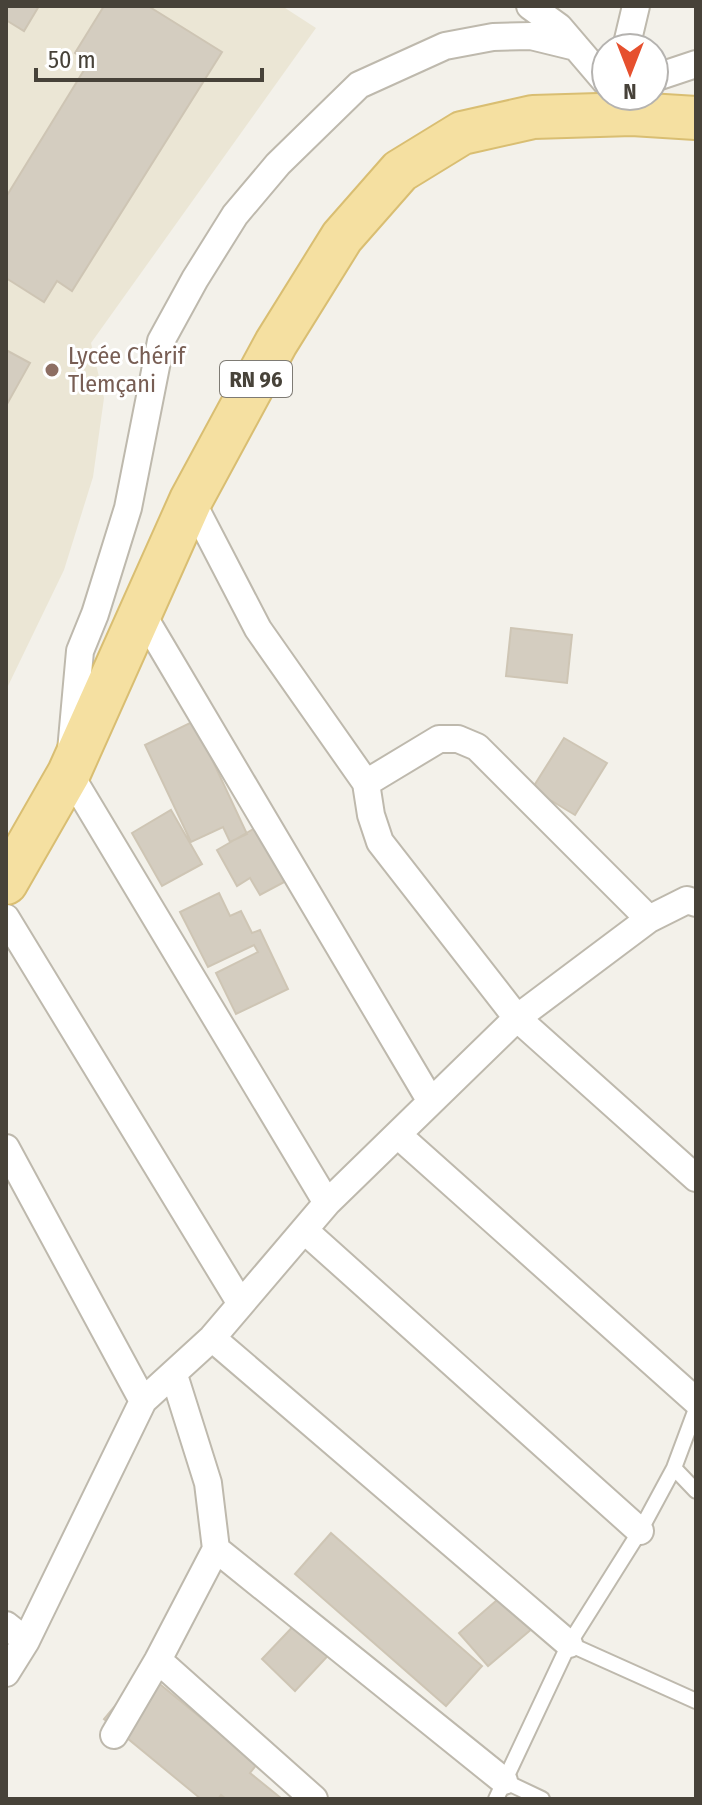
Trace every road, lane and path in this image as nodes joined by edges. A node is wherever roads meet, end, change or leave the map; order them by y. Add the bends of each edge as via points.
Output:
1 (530, 6) edge
2 (636, 6) edge
3 (630, 32) edge
4 (576, 47) junction
5 (696, 64) edge
6 (590, 71) edge
7 (670, 73) edge
8 (696, 100) edge
9 (670, 101) edge
10 (590, 106) edge
11 (663, 112) edge
12 (696, 118) edge
13 (191, 500) junction
14 (141, 612) junction
15 (69, 773) junction
16 (366, 783) junction
17 (6, 883) edge
18 (696, 903) edge
19 (6, 918) edge
20 (649, 919) junction
21 (517, 1018) junction
22 (430, 1100) junction
23 (398, 1135) junction
24 (6, 1148) edge
25 (696, 1178) edge
26 (327, 1203) junction
27 (304, 1230) junction
28 (241, 1304) junction
29 (212, 1338) junction
30 (174, 1375) junction
31 (143, 1401) junction
32 (696, 1401) edge
33 (696, 1409) edge
34 (674, 1468) junction
35 (696, 1491) edge
36 (640, 1531) junction
37 (216, 1549) junction
38 (16, 1633) edge
39 (569, 1644) junction
40 (158, 1660) junction
41 (6, 1673) edge
42 (696, 1701) edge
43 (114, 1735) dead end
44 (500, 1790) edge
45 (314, 1799) edge
46 (542, 1799) edge

1 - 4 street
2 - 3 street
4 - 6 street
4 - 15 street via 531,36 457,43 359,85 278,164 235,215 161,341 128,508 80,651
5 - 7 street
8 - 9 street
10 - 13 main road, RN 96 via 462,133 400,171 342,237 276,343
11 - 12 main road, RN 96
13 - 14 main road, RN 96
13 - 16 street via 258,629
14 - 15 main road, RN 96
14 - 22 street
15 - 17 main road, RN 96
15 - 26 street
16 - 20 street via 439,739 477,747
16 - 21 street via 380,842
18 - 20 street via 687,900
19 - 28 street
20 - 21 street
21 - 22 street
21 - 25 street
22 - 23 street
23 - 26 street
23 - 32 street
24 - 31 street
26 - 27 street
27 - 28 street
27 - 36 street
28 - 29 street
29 - 30 street
29 - 39 street
30 - 31 street
30 - 37 street via 208,1483
31 - 38 street
33 - 34 lane
34 - 35 lane
34 - 36 lane
36 - 39 lane
37 - 40 street
37 - 44 street
38 - 41 street
39 - 42 lane
39 - 44 lane
40 - 43 street
40 - 45 street
44 - 46 lane

